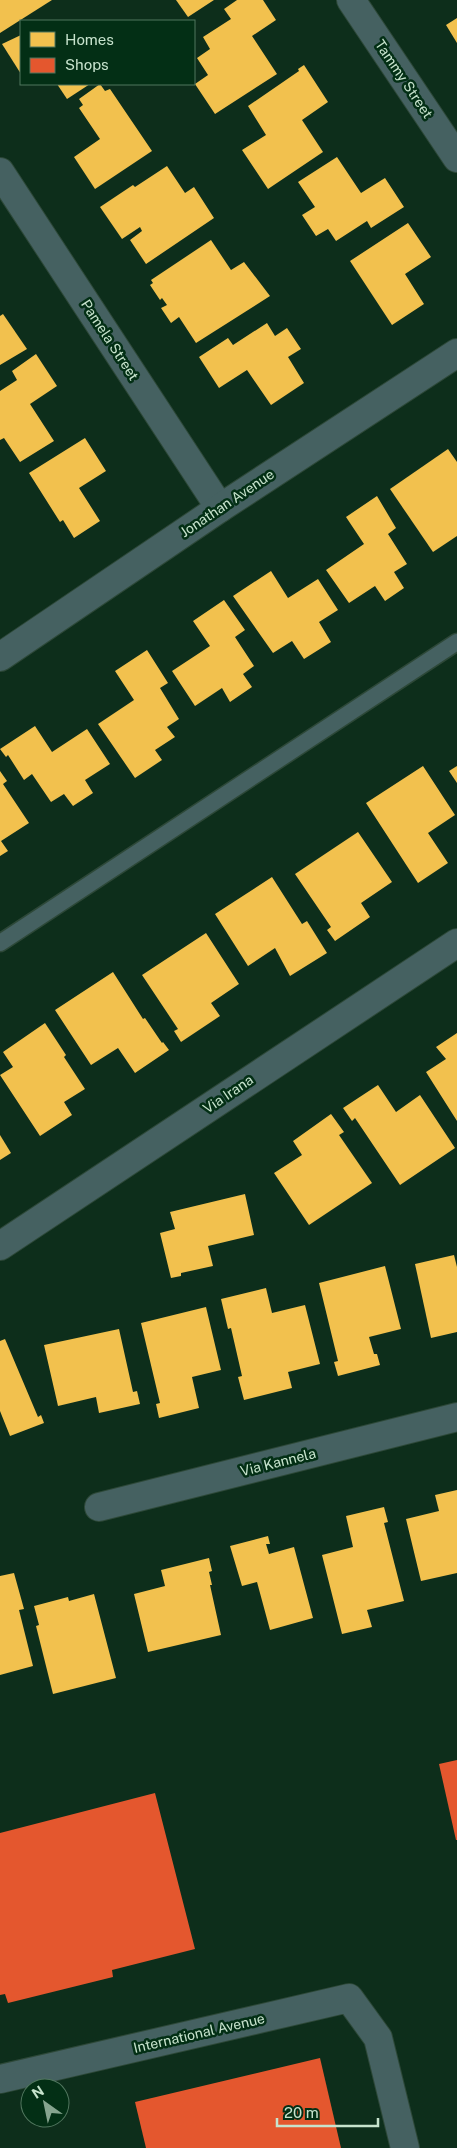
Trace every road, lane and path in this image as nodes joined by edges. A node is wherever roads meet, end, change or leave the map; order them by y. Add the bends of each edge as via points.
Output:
1 (351, 0) edge
2 (457, 158) edge
3 (0, 172) edge
4 (457, 353) edge
5 (220, 508) junction
6 (457, 642) edge
7 (0, 657) edge
8 (0, 943) edge
9 (457, 943) edge
10 (0, 1246) edge
11 (457, 1417) edge
12 (99, 1507) dead end
13 (0, 2079) edge
14 (405, 2148) edge

1 - 2 street, Tammy Street
3 - 5 street, Pamela Street
4 - 5 street, Jonathan Avenue
5 - 7 street, Jonathan Avenue
6 - 8 lane
9 - 10 street, Via Irana
11 - 12 street, Via Kannela
13 - 14 street, International Avenue via 349,1998 378,2038

